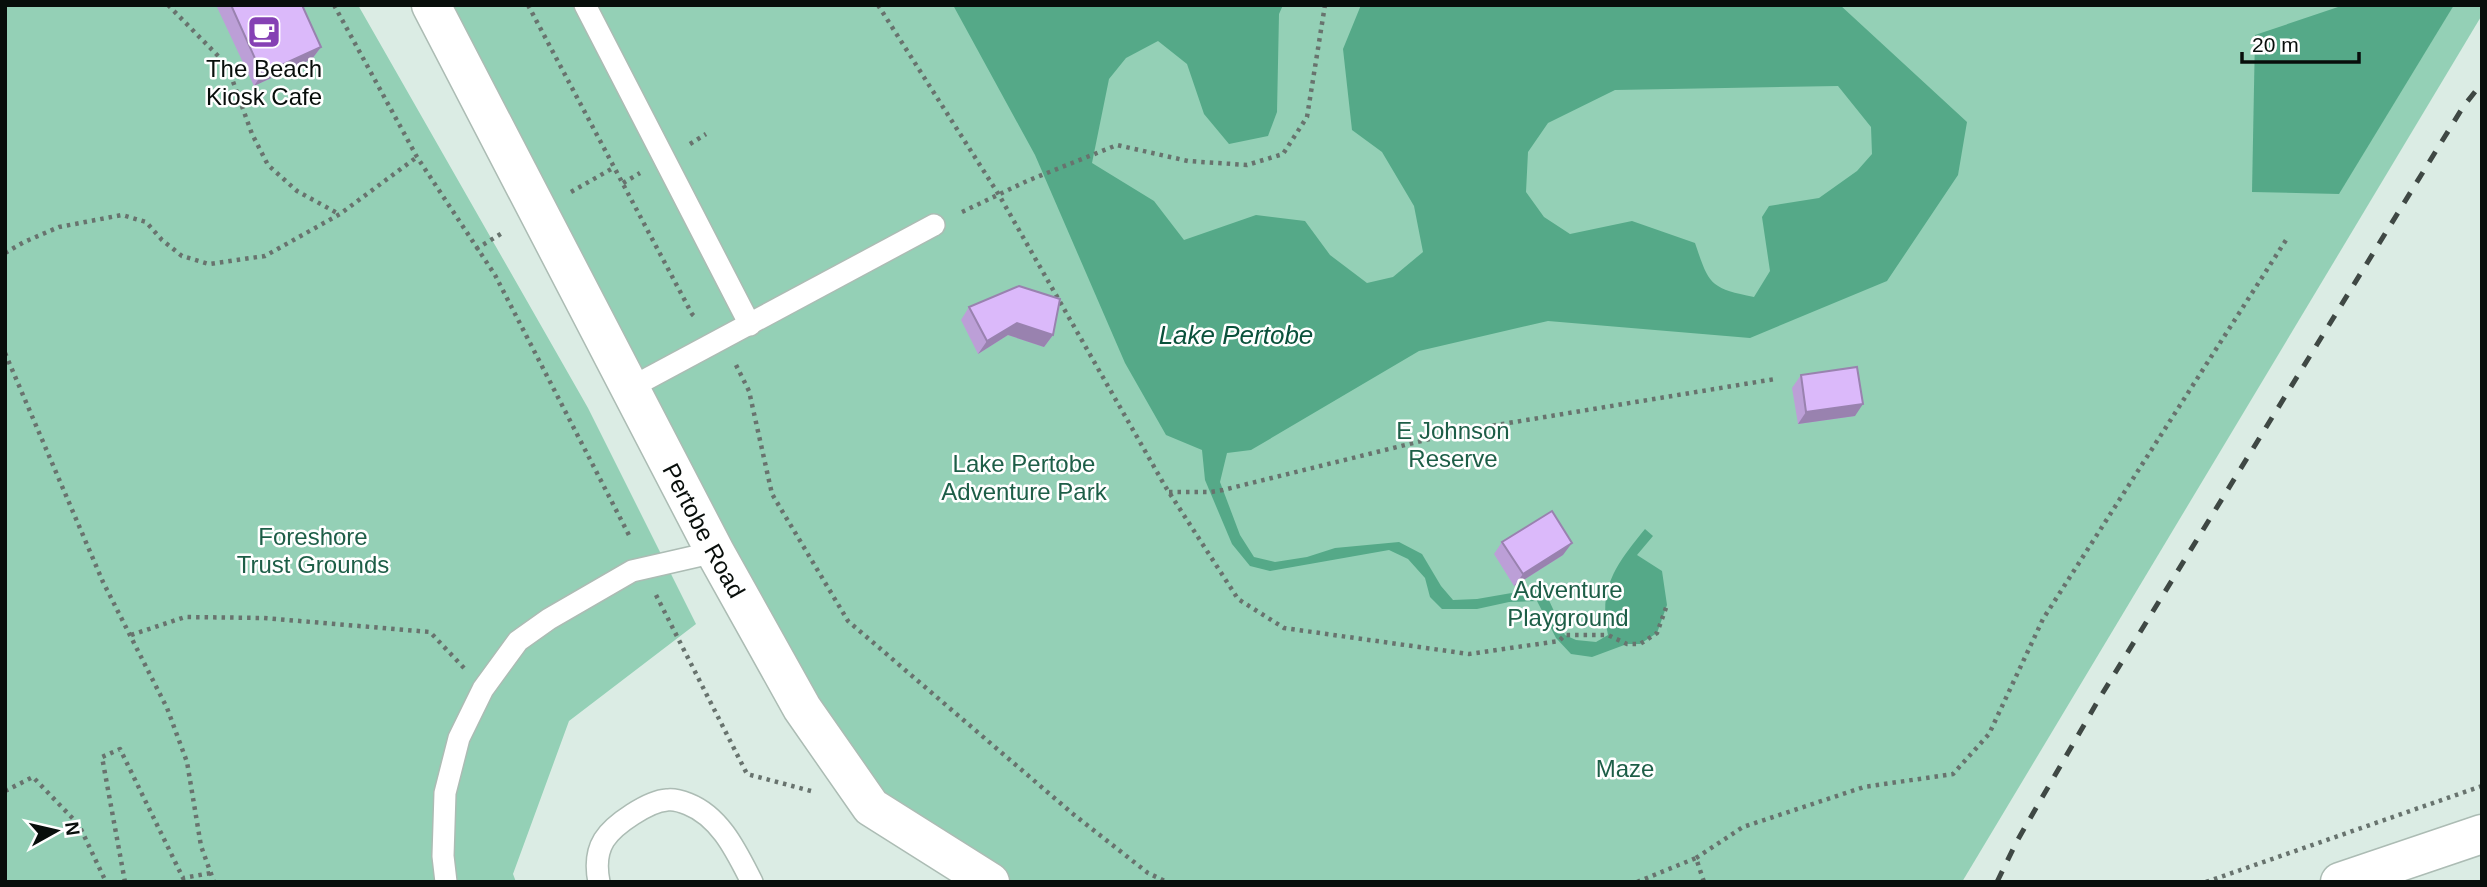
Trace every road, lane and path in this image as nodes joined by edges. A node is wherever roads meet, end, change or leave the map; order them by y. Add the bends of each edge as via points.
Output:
1 (168, 5) edge
2 (334, 5) edge
3 (406, 5) edge
4 (431, 5) edge
5 (528, 5) edge
6 (585, 5) edge
7 (878, 5) edge
8 (1325, 5) edge
9 (489, 117) junction
10 (417, 157) junction
11 (999, 195) junction
12 (340, 214) junction
13 (934, 225) joint
14 (2286, 240) dead end
15 (5, 253) edge
16 (750, 325) junction
17 (724, 338) junction
18 (5, 353) edge
19 (1775, 379) dead end
20 (630, 388) junction
21 (1169, 492) junction
22 (715, 552) junction
23 (646, 568) junction
24 (1667, 605) dead end
25 (131, 635) junction
26 (483, 689) junction
27 (2482, 786) edge
28 (5, 791) edge
29 (871, 807) junction
30 (2482, 834) edge
31 (1696, 858) junction
32 (211, 873) junction
33 (106, 882) edge
34 (125, 882) edge
35 (214, 882) edge
36 (446, 882) edge
37 (599, 882) edge
38 (752, 882) edge
39 (990, 882) edge
40 (1167, 882) edge
41 (1637, 882) edge
42 (1704, 882) edge
43 (2206, 882) edge
44 (2340, 882) edge

1 - 12 path via 227,65 268,165 297,191
2 - 10 path
3 - 9 street, Pertobe Road
4 - 9 street, Pertobe Road
5 - 17 path via 692,314
6 - 16 lane
7 - 11 path
8 - 11 path via 1307,117 1283,154 1247,165 1188,161 1117,145
9 - 20 street, Pertobe Road
10 - 12 path
10 - 23 path via 495,275
11 - 13 path
11 - 21 path
12 - 15 path via 265,256 209,264 182,256 146,222 122,215 59,227
13 - 16 lane
14 - 31 path via 2043,619 1989,734 1953,774 1864,787 1743,827
16 - 17 lane
17 - 20 lane
17 - 40 path via 749,391 772,494 848,621 1073,814 1148,873
18 - 25 path via 103,582
19 - 21 path via 1466,430 1223,490
20 - 22 street, Pertobe Road
21 - 24 path via 1238,599 1284,628 1469,654 1559,641 1564,635 1608,635 1627,644 1640,644 1657,633
22 - 23 lane
22 - 29 street, Pertobe Road via 802,708
23 - 26 lane via 617,579 518,641
23 - 29 path via 655,595 747,774
25 - 26 path via 185,617 264,618 430,632
25 - 32 path via 187,762 201,846
26 - 36 lane via 458,738 445,793
27 - 43 path
28 - 33 path via 33,777 79,825
29 - 39 street, Pertobe Road
30 - 44 street
31 - 41 path
31 - 42 path
32 - 34 path via 183,878 120,749 102,757
32 - 35 path
37 - 38 lane via 596,864 604,840 623,820 666,800 687,803 710,817 734,846

